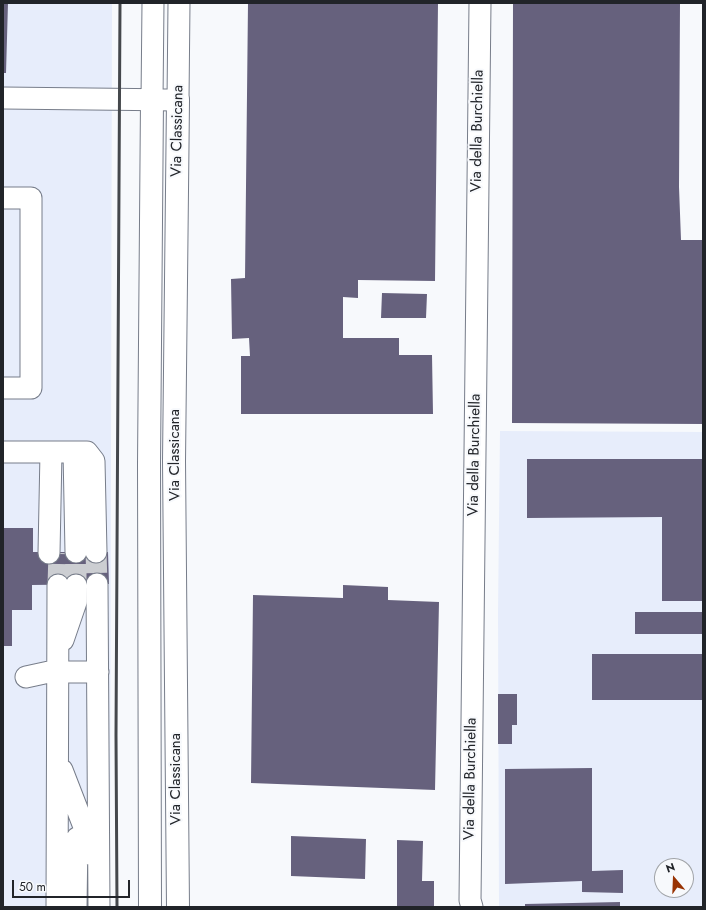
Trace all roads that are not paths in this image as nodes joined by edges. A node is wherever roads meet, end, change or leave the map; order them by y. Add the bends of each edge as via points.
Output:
1 (153, 3) edge
2 (179, 3) edge
3 (480, 3) edge
4 (3, 98) edge
5 (152, 100) junction
6 (178, 100) junction
7 (3, 198) edge
8 (3, 388) edge
9 (3, 452) edge
10 (62, 452) junction
11 (96, 552) tunnel mouth
12 (61, 553) tunnel mouth
13 (97, 584) tunnel mouth
14 (53, 672) junction
15 (98, 672) junction
16 (26, 677) dead end
17 (57, 759) junction
18 (57, 780) junction
19 (57, 802) junction
20 (177, 861) junction
21 (47, 907) edge
22 (57, 907) edge
23 (65, 907) edge
24 (76, 907) edge
25 (85, 907) edge
26 (99, 907) edge
27 (150, 907) edge
28 (178, 907) edge
29 (187, 907) edge
30 (472, 907) edge

1 - 5 street, Via Classicana
2 - 6 street, Via Classicana
3 - 30 street, Via della Burchiella via 470,884
4 - 5 street
5 - 6 street
5 - 27 highway, Via Classicana via 149,464
6 - 20 highway, Via Classicana via 174,461
7 - 8 street via 31,198 31,388
9 - 10 street
10 - 11 street via 87,452 94,461
10 - 12 street
13 - 15 street
14 - 14 street via 58,652 61,585
14 - 15 street
14 - 16 street
14 - 17 street
14 - 21 street
15 - 26 street
17 - 18 street
17 - 25 street via 86,832
18 - 19 street
18 - 24 street via 77,828
19 - 22 street
19 - 23 street via 66,826
20 - 28 highway, Via Classicana
20 - 29 highway

